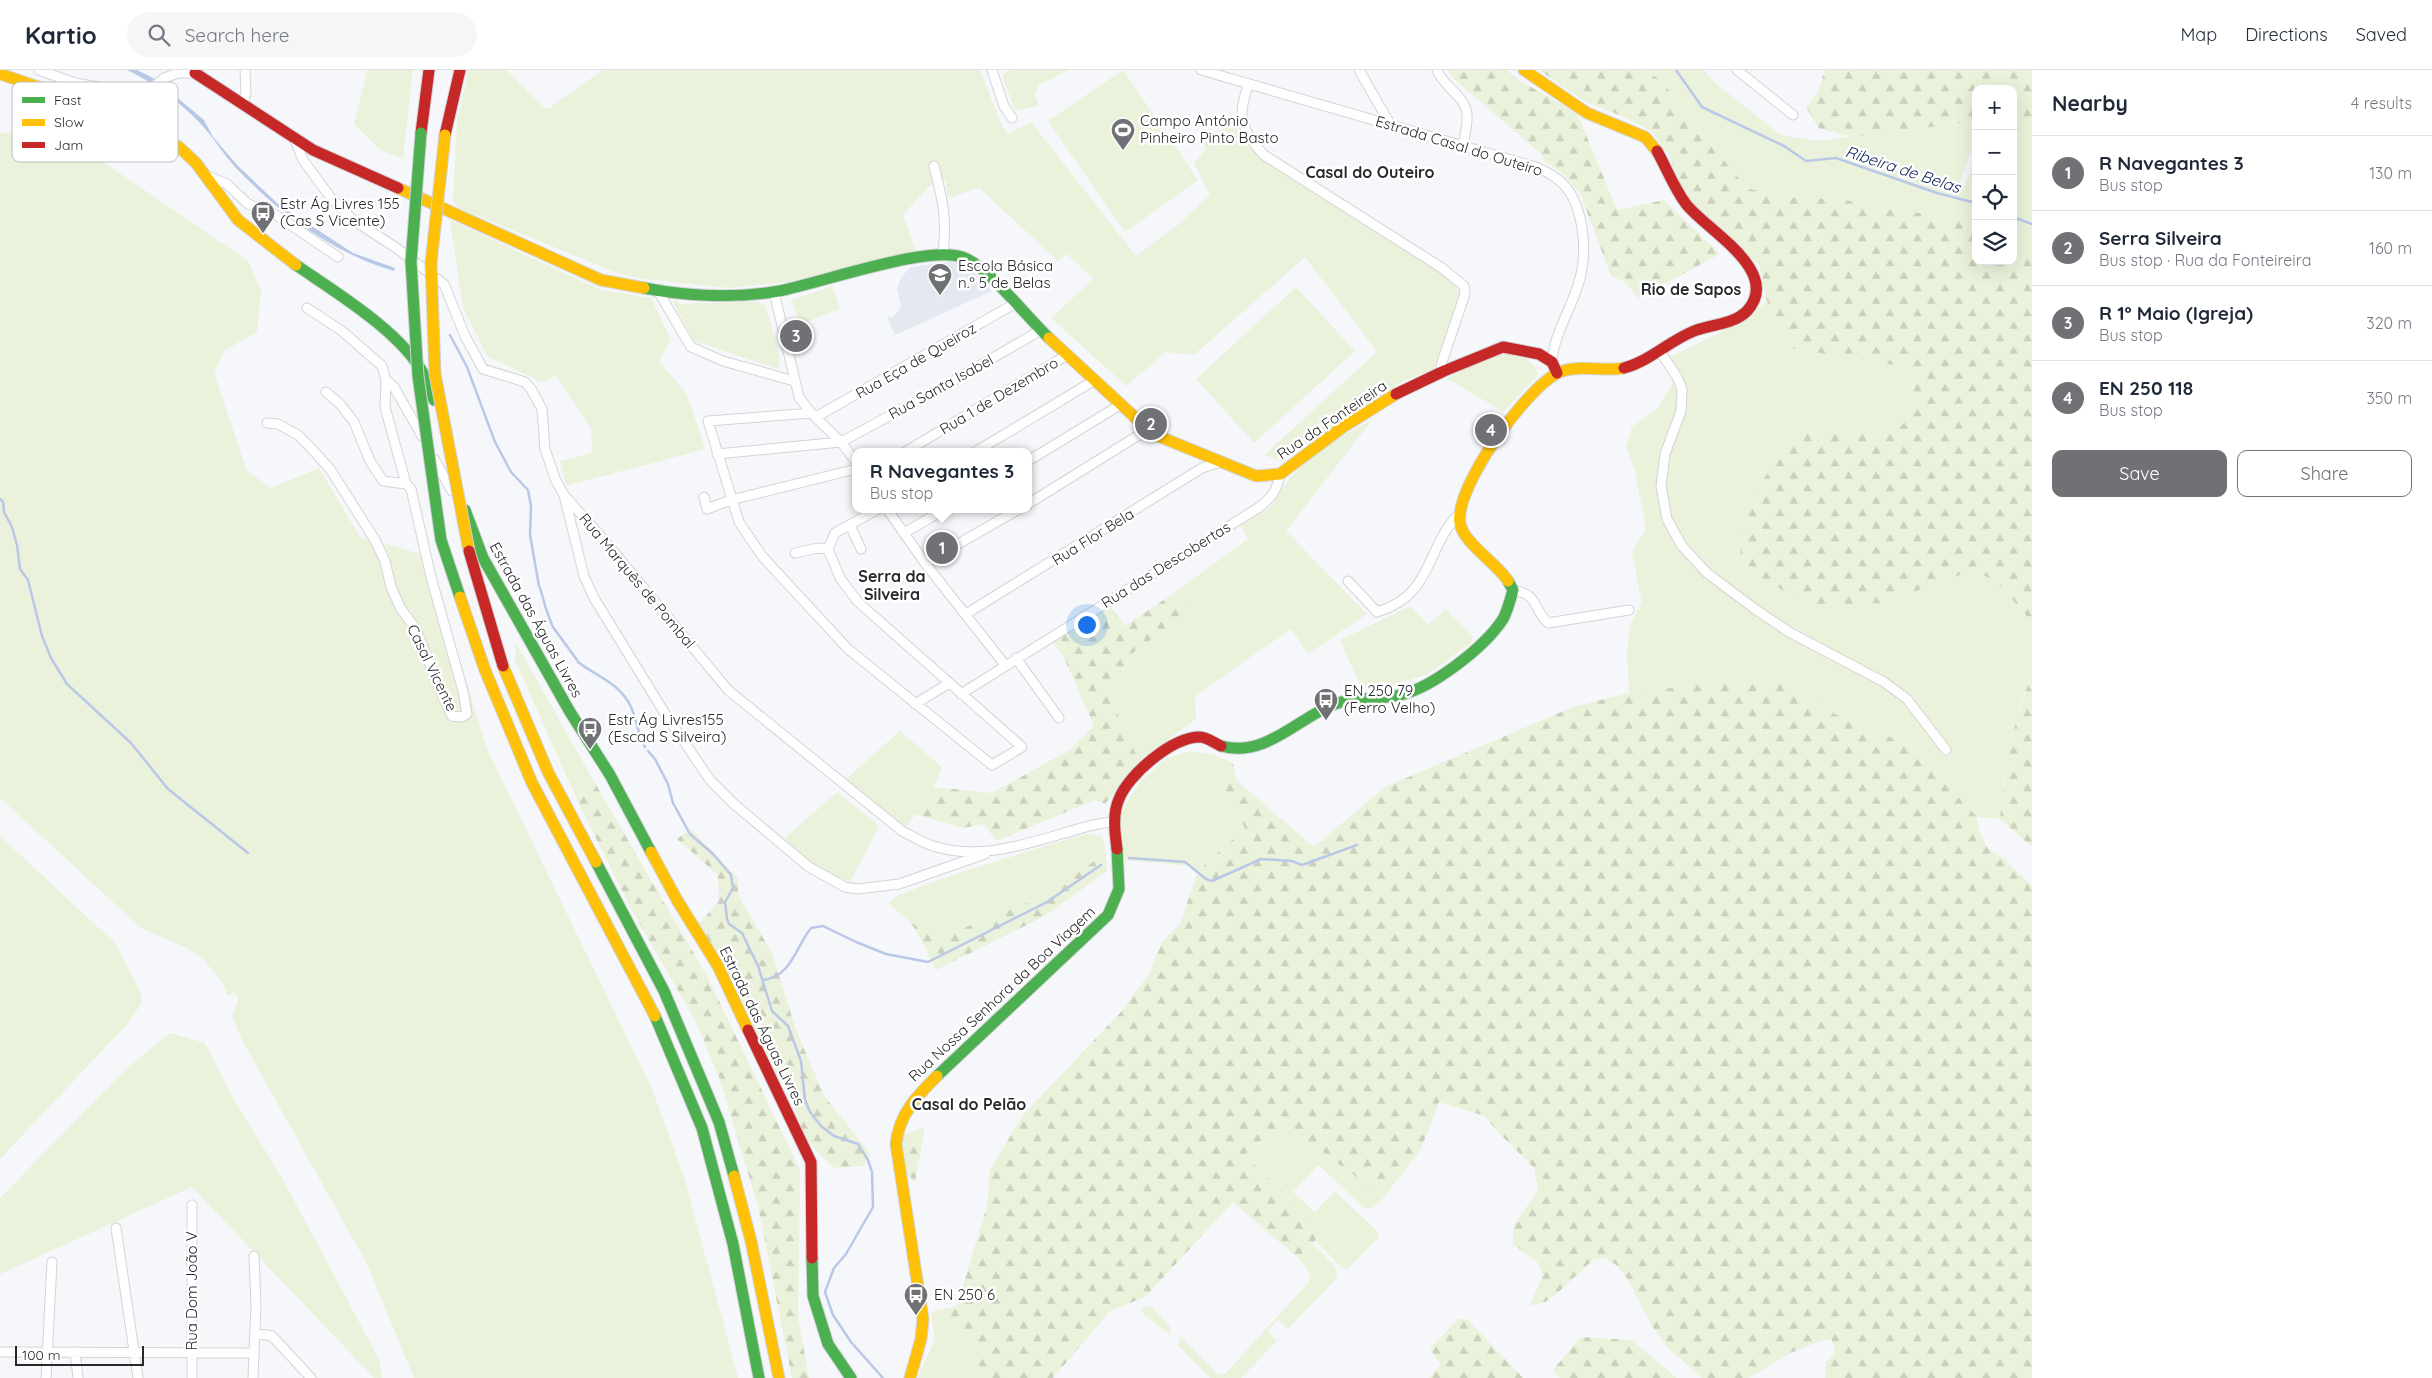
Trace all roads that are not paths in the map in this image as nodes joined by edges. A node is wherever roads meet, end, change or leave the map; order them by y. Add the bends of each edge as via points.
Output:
1 (39, 70) edge
2 (245, 70) edge
3 (429, 70) edge
4 (460, 70) edge
5 (992, 70) edge
6 (1201, 70) edge
7 (1359, 70) edge
8 (1437, 70) edge
9 (1524, 70) edge
10 (1737, 70) edge
11 (194, 72) edge
12 (0, 74) edge
13 (26, 82) edge
14 (72, 82) edge
15 (160, 82) edge
16 (1249, 84) junction
17 (243, 104) junction
18 (1793, 115) dead end
19 (1012, 118) dead end
20 (1390, 124) junction
21 (294, 138) junction
22 (1463, 146) junction
23 (178, 147) edge
24 (934, 166) dead end
25 (205, 174) junction
26 (944, 255) junction
27 (338, 257) dead end
28 (658, 291) junction
29 (774, 292) junction
30 (1014, 304) junction
31 (307, 308) dead end
32 (1041, 330) junction
33 (1659, 350) junction
34 (1067, 355) junction
35 (1554, 367) junction
36 (1444, 370) junction
37 (386, 380) junction
38 (1094, 380) junction
39 (794, 381) junction
40 (326, 392) dead end
41 (1120, 405) junction
42 (814, 415) junction
43 (267, 423) dead end
44 (1148, 430) junction
45 (841, 442) junction
46 (911, 448) edge
47 (981, 448) edge
48 (717, 454) junction
49 (852, 457) edge
50 (1032, 459) edge
51 (1221, 462) junction
52 (852, 470) edge
53 (1280, 474) junction
54 (406, 484) junction
55 (564, 495) junction
56 (704, 496) dead end
57 (731, 500) junction
58 (1032, 502) edge
59 (465, 510) junction
60 (871, 513) edge
61 (891, 513) edge
62 (938, 513) edge
63 (1012, 513) edge
64 (1460, 514) junction
65 (850, 525) junction
66 (904, 534) junction
67 (828, 548) junction
68 (861, 549) dead end
69 (795, 554) dead end
70 (925, 563) junction
71 (1348, 581) dead end
72 (1513, 590) junction
73 (1629, 610) dead end
74 (966, 614) junction
75 (1016, 658) junction
76 (1005, 665) junction
77 (948, 684) junction
78 (961, 694) junction
79 (914, 704) junction
80 (1059, 718) dead end
81 (1946, 750) dead end
82 (1113, 822) junction
83 (990, 849) junction
84 (192, 1204) dead end
85 (116, 1228) dead end
86 (254, 1256) dead end
87 (52, 1262) dead end
88 (255, 1333) junction
89 (828, 1344) junction
90 (0, 1352) edge
91 (47, 1352) junction
92 (75, 1352) junction
93 (135, 1352) junction
94 (192, 1352) junction
95 (254, 1353) junction
96 (46, 1378) edge
97 (78, 1378) edge
98 (138, 1378) edge
99 (192, 1378) edge
100 (253, 1378) edge
101 (311, 1378) edge
102 (760, 1378) edge
103 (779, 1378) edge
104 (845, 1378) edge
105 (851, 1378) edge
106 (910, 1378) edge

1 - 14 street
2 - 17 street
3 - 102 main road, bridge via 411,262 418,376 441,540 485,670 532,783 649,1001 702,1128 733,1244
4 - 103 main road, bridge via 445,135 431,263 435,374 464,535 503,666 548,772 664,991 719,1122 751,1241
5 - 19 street via 1004,106
6 - 16 street, Estrada Casal do Outeiro
7 - 20 street
8 - 22 street via 1439,77 1463,103 1467,115
9 - 33 main road via 1588,113 1645,137 1659,152 1671,182 1686,205 1748,264 1753,273 1755,298 1743,314 1696,330
10 - 18 street
11 - 15 street via 178,73
11 - 17 main road, Rua da Fonteireira
12 - 13 main road, Estrada das Águas Livres
16 - 20 street, Estrada Casal do Outeiro
16 - 36 street via 1241,104 1242,118 1248,137 1264,155 1442,268 1464,286 1465,294 1441,365
17 - 21 main road, Rua da Fonteireira
20 - 22 street, Estrada Casal do Outeiro
21 - 28 main road, Rua da Fonteireira via 320,154 601,280
21 - 55 street, Rua Marquês de Pombal via 303,160 331,198 353,220 396,247 444,284 465,336 483,369 525,382 537,397 542,409 545,449
22 - 35 street, Estrada Casal do Outeiro via 1536,167 1562,183 1574,198 1580,222 1581,274 1553,348
23 - 25 main road, Estrada das Águas Livres
24 - 26 street via 944,200
25 - 27 street via 228,184 248,204 276,215
25 - 59 main road, Estrada das Águas Livres via 238,220 389,334 421,370 432,389 445,450
26 - 29 main road, Rua da Fonteireira via 871,268
26 - 30 main road, Rua da Fonteireira via 972,261
28 - 29 main road, Rua da Fonteireira via 698,295
28 - 39 street via 691,347 723,361
29 - 39 street
30 - 32 main road, Rua da Fonteireira
30 - 42 street, Rua Eça de Queiroz
31 - 37 street via 371,355 382,366
32 - 34 main road, Rua da Fonteireira
32 - 45 street, Rua Santa Isabel
33 - 35 main road via 1616,370
33 - 81 street via 1682,389 1681,411 1665,454 1662,486 1667,519 1682,546 1706,573 1755,609 1789,632 1884,682 1907,699
34 - 38 main road, Rua da Fonteireira
34 - 46 street, Rua 1 de Dezembro
35 - 36 main road, Rua da Fonteireira via 1522,349 1503,347
35 - 64 main road via 1548,378 1521,404 1466,490
36 - 53 main road, Rua da Fonteireira via 1373,408
37 - 54 street, Casal Vicente via 385,407
37 - 59 street via 404,403
38 - 41 main road, Rua da Fonteireira
38 - 47 street
39 - 42 street via 799,397
40 - 54 street via 354,422 370,461 383,481
41 - 44 main road, Rua da Fonteireira
41 - 50 street
42 - 45 street
42 - 48 street via 708,421
43 - 54 street, Casal Vicente via 278,424 298,435 330,469 376,540 401,609 416,629 452,716 461,717 467,714 463,691 430,577 411,489
44 - 51 main road, Rua da Fonteireira
44 - 58 street
45 - 48 street
45 - 49 street
48 - 57 street
51 - 53 main road, Rua da Fonteireira via 1256,476
51 - 74 street, Rua Flor Bela via 1202,468
52 - 57 street
53 - 75 street, Rua das Descobertas via 1271,499
55 - 83 street, Rua Marquês de Pombal via 582,511 640,579 713,667 728,690 907,831 933,846 966,852
55 - 83 street via 584,576 664,712 710,780 801,861 845,888 857,889 899,884
56 - 57 street via 707,509
57 - 79 street via 736,523 762,556 848,649
59 - 89 main road, Estrada das Águas Livres via 483,558 570,712 610,775 677,900 718,966 811,1162 813,1296
60 - 65 street
61 - 66 street
62 - 66 street
63 - 70 street
64 - 71 street via 1449,525 1421,582 1386,609 1377,612
64 - 72 main road via 1466,537 1503,571
65 - 67 street via 835,534
65 - 68 street
66 - 70 street
67 - 69 street
67 - 77 street via 840,578 858,602
70 - 74 street
72 - 73 street via 1524,591 1535,600 1548,623
72 - 82 main road, Rua Nossa Senhora da Boa Viagem via 1503,620 1456,664 1425,686 1407,694 1333,704 1255,746 1238,748 1222,746 1202,737 1186,739 1153,759 1135,775 1122,794
74 - 76 street
75 - 76 street, Rua das Descobertas
75 - 80 street
76 - 78 street, Rua das Descobertas
77 - 78 street
77 - 79 street
78 - 79 street via 1022,747 992,765
82 - 83 street, Rua Marquês de Pombal via 1095,823 1047,838
82 - 106 main road, Rua Nossa Senhora da Boa Viagem via 1120,882 1108,915 916,1096 901,1117 896,1152 924,1319
84 - 94 street, Rua Dom João V
85 - 93 street
86 - 88 street
87 - 91 street
88 - 95 street
88 - 101 street via 272,1336
89 - 104 main road
89 - 105 main road, Estrada das Águas Livres
90 - 91 street
91 - 92 street
91 - 96 street
92 - 93 street
92 - 97 street
93 - 94 street
93 - 98 street
94 - 95 street
94 - 99 street, Rua Dom João V
95 - 100 street

